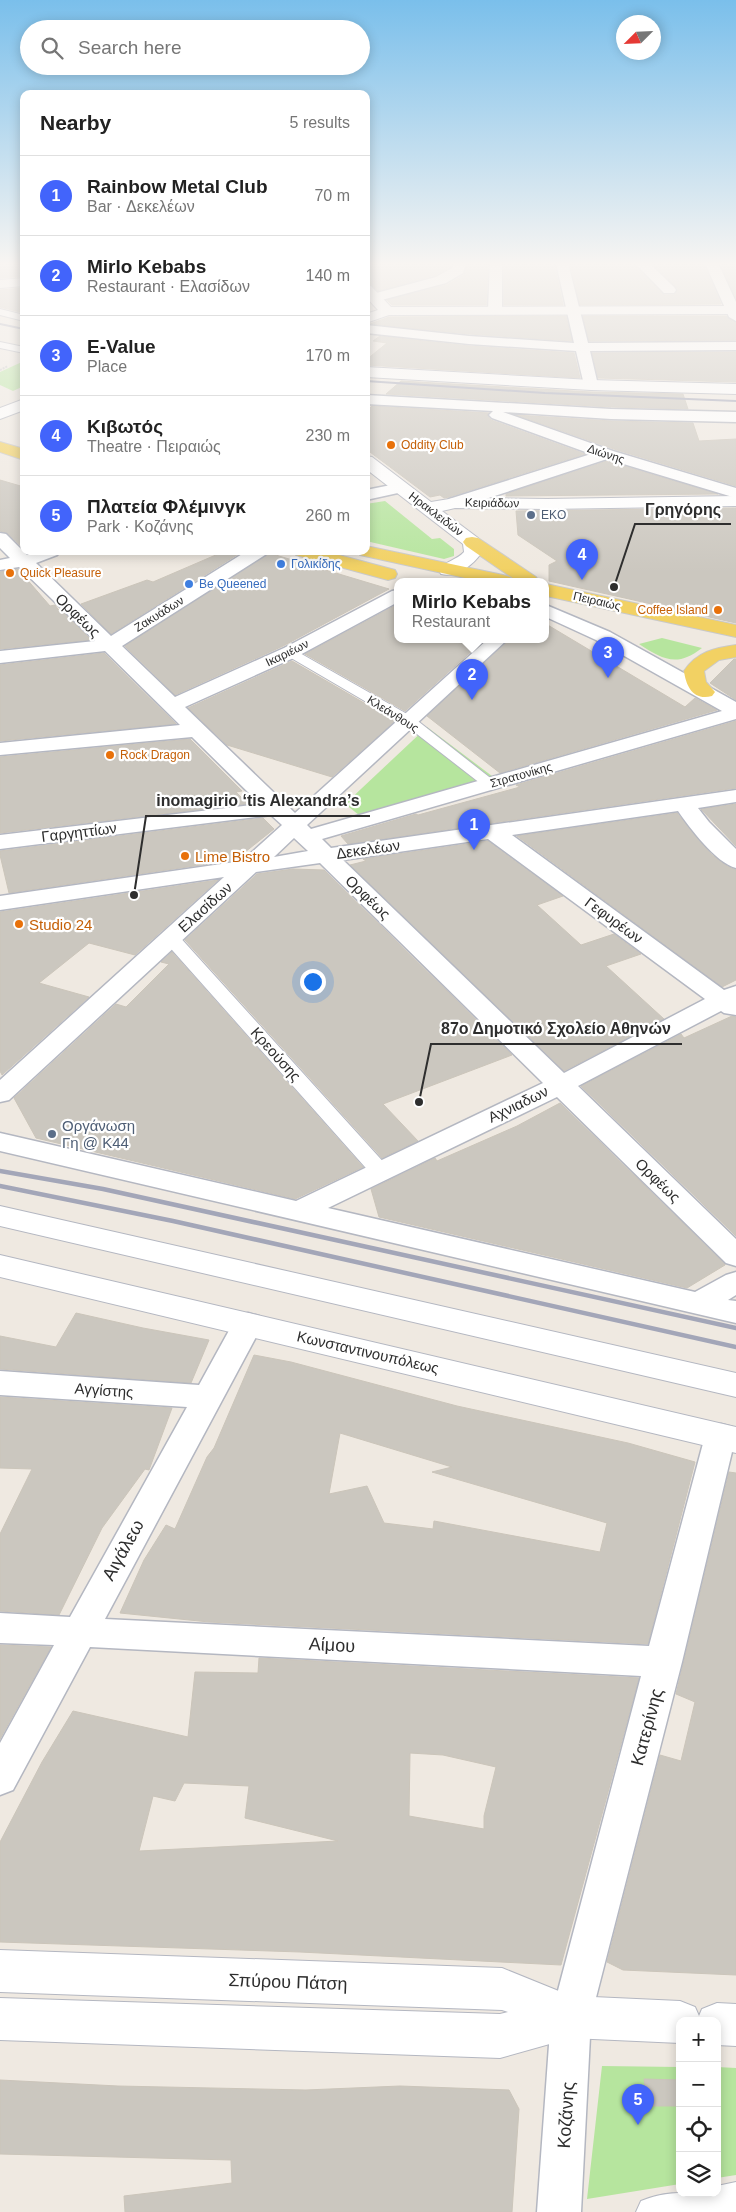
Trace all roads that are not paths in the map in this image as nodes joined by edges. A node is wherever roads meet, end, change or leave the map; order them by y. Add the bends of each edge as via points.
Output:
1 (588, 366) edge
2 (370, 374) edge
3 (591, 385) junction
4 (736, 389) edge
5 (370, 399) edge
6 (20, 406) edge
7 (478, 407) junction
8 (0, 414) edge
9 (736, 417) edge
10 (0, 448) edge
11 (20, 454) edge
12 (607, 454) junction
13 (0, 463) edge
14 (370, 464) edge
15 (20, 469) edge
16 (401, 488) junction
17 (736, 492) edge
18 (370, 494) edge
19 (736, 501) edge
20 (456, 503) junction
21 (428, 508) junction
22 (0, 538) edge
23 (472, 542) junction
24 (370, 552) edge
25 (41, 555) edge
26 (253, 555) edge
27 (317, 555) edge
28 (24, 562) junction
29 (0, 565) edge
30 (448, 570) junction
31 (488, 578) edge
32 (525, 578) edge
33 (549, 591) edge
34 (394, 597) edge
35 (549, 609) edge
36 (549, 610) edge
37 (736, 634) edge
38 (495, 643) edge
39 (110, 646) junction
40 (736, 651) edge
41 (291, 652) junction
42 (0, 657) edge
43 (705, 692) junction
44 (172, 706) junction
45 (736, 711) edge
46 (409, 721) junction
47 (196, 730) junction
48 (0, 749) edge
49 (490, 784) junction
50 (736, 796) edge
51 (684, 804) junction
52 (276, 808) junction
53 (492, 831) junction
54 (300, 832) junction
55 (0, 842) edge
56 (324, 855) junction
57 (736, 861) edge
58 (250, 866) junction
59 (0, 903) edge
60 (171, 938) junction
61 (731, 1001) edge
62 (560, 1085) junction
63 (0, 1094) edge
64 (0, 1142) edge
65 (380, 1170) junction
66 (298, 1211) junction
67 (0, 1216) edge
68 (736, 1256) edge
69 (0, 1266) edge
70 (736, 1282) edge
71 (699, 1303) junction
72 (736, 1312) edge
73 (248, 1324) junction
74 (0, 1383) edge
75 (736, 1385) edge
76 (208, 1397) junction
77 (729, 1438) edge
78 (0, 1628) edge
79 (79, 1632) junction
80 (664, 1662) junction
81 (0, 1778) edge
82 (0, 1971) edge
83 (571, 2017) junction
84 (0, 2019) edge
85 (676, 2022) edge
86 (721, 2024) edge
87 (736, 2025) edge
88 (736, 2198) edge
89 (559, 2212) edge
90 (652, 2212) edge

1 - 3 street
2 - 3 street
3 - 4 street
5 - 7 street
6 - 8 street
7 - 9 street
7 - 12 street, Διώνης
10 - 11 main road
12 - 17 street, Διώνης
12 - 20 street
13 - 15 main road
14 - 16 street, Ηρακλειδών
16 - 18 street
16 - 21 street, Ηρακλειδών
19 - 20 street, Κειριάδων
20 - 21 street, Κειριάδων
21 - 23 street, Ηρακλειδών
22 - 28 street, Ορφέως
23 - 30 street, Ηρακλειδών via 473,552 468,559
23 - 32 main road
24 - 30 main road
25 - 28 street
26 - 39 street, Ζακυάδων
27 - 30 main road via 401,577
28 - 29 street
28 - 39 street, Ορφέως
30 - 31 main road
33 - 37 main road, Πειραιώς
34 - 41 street, Ικαριέων
35 - 37 main road, Πειραιώς
36 - 43 street
38 - 46 street, Ελασίδων
39 - 42 street
39 - 44 street, Ορφέως
40 - 43 main road via 709,657 697,666 694,671 696,684
41 - 44 street, Ικαριέων
41 - 46 street, Κλεάνθους
43 - 45 street
44 - 47 street, Ορφέως
45 - 49 street, Στρατονίκης
46 - 49 street, Κλεάνθους
46 - 54 street, Ελασίδων
47 - 48 street
47 - 52 street, Ορφέως
49 - 54 street, Στρατονίκης
50 - 51 street, Δεκελέων
51 - 53 street, Δεκελέων
51 - 57 street via 701,827
52 - 54 street, Ορφέως
52 - 55 street, Γαργηττίων
53 - 56 street, Δεκελέων
53 - 61 street, Γεφυρέων
54 - 56 street, Ορφέως
54 - 58 street, Ελασίδων
56 - 58 street, Δεκελέων
56 - 62 street, Ορφέως
58 - 59 street, Δεκελέων
58 - 60 street, Ελασίδων
60 - 63 street, Ελασίδων
60 - 65 street, Κρεούσης
61 - 62 street, Αχνιαδων
62 - 65 street, Αχνιαδων
62 - 68 street, Ορφέως
64 - 66 street
65 - 66 street, Αχνιαδων
66 - 71 street
67 - 75 street
69 - 73 street, Κωνσταντινουπόλεως
70 - 71 street
71 - 72 street
73 - 76 street, Αιγάλεω
73 - 77 street, Κωνσταντινουπόλεως
74 - 76 street, Αγγίστης
76 - 79 street, Αιγάλεω
77 - 80 street, Κατερίνης
78 - 79 street, Αίμου
79 - 80 street, Αίμου
79 - 81 street, Αιγάλεω
80 - 83 street, Κατερίνης
82 - 83 street, Σπύρου Πάτση via 502,1989
83 - 84 street, Σπύρου Πάτση via 500,2036
83 - 85 street, Σπύρου Πάτση
83 - 89 street, Κοζάνης
86 - 87 street
88 - 90 street

